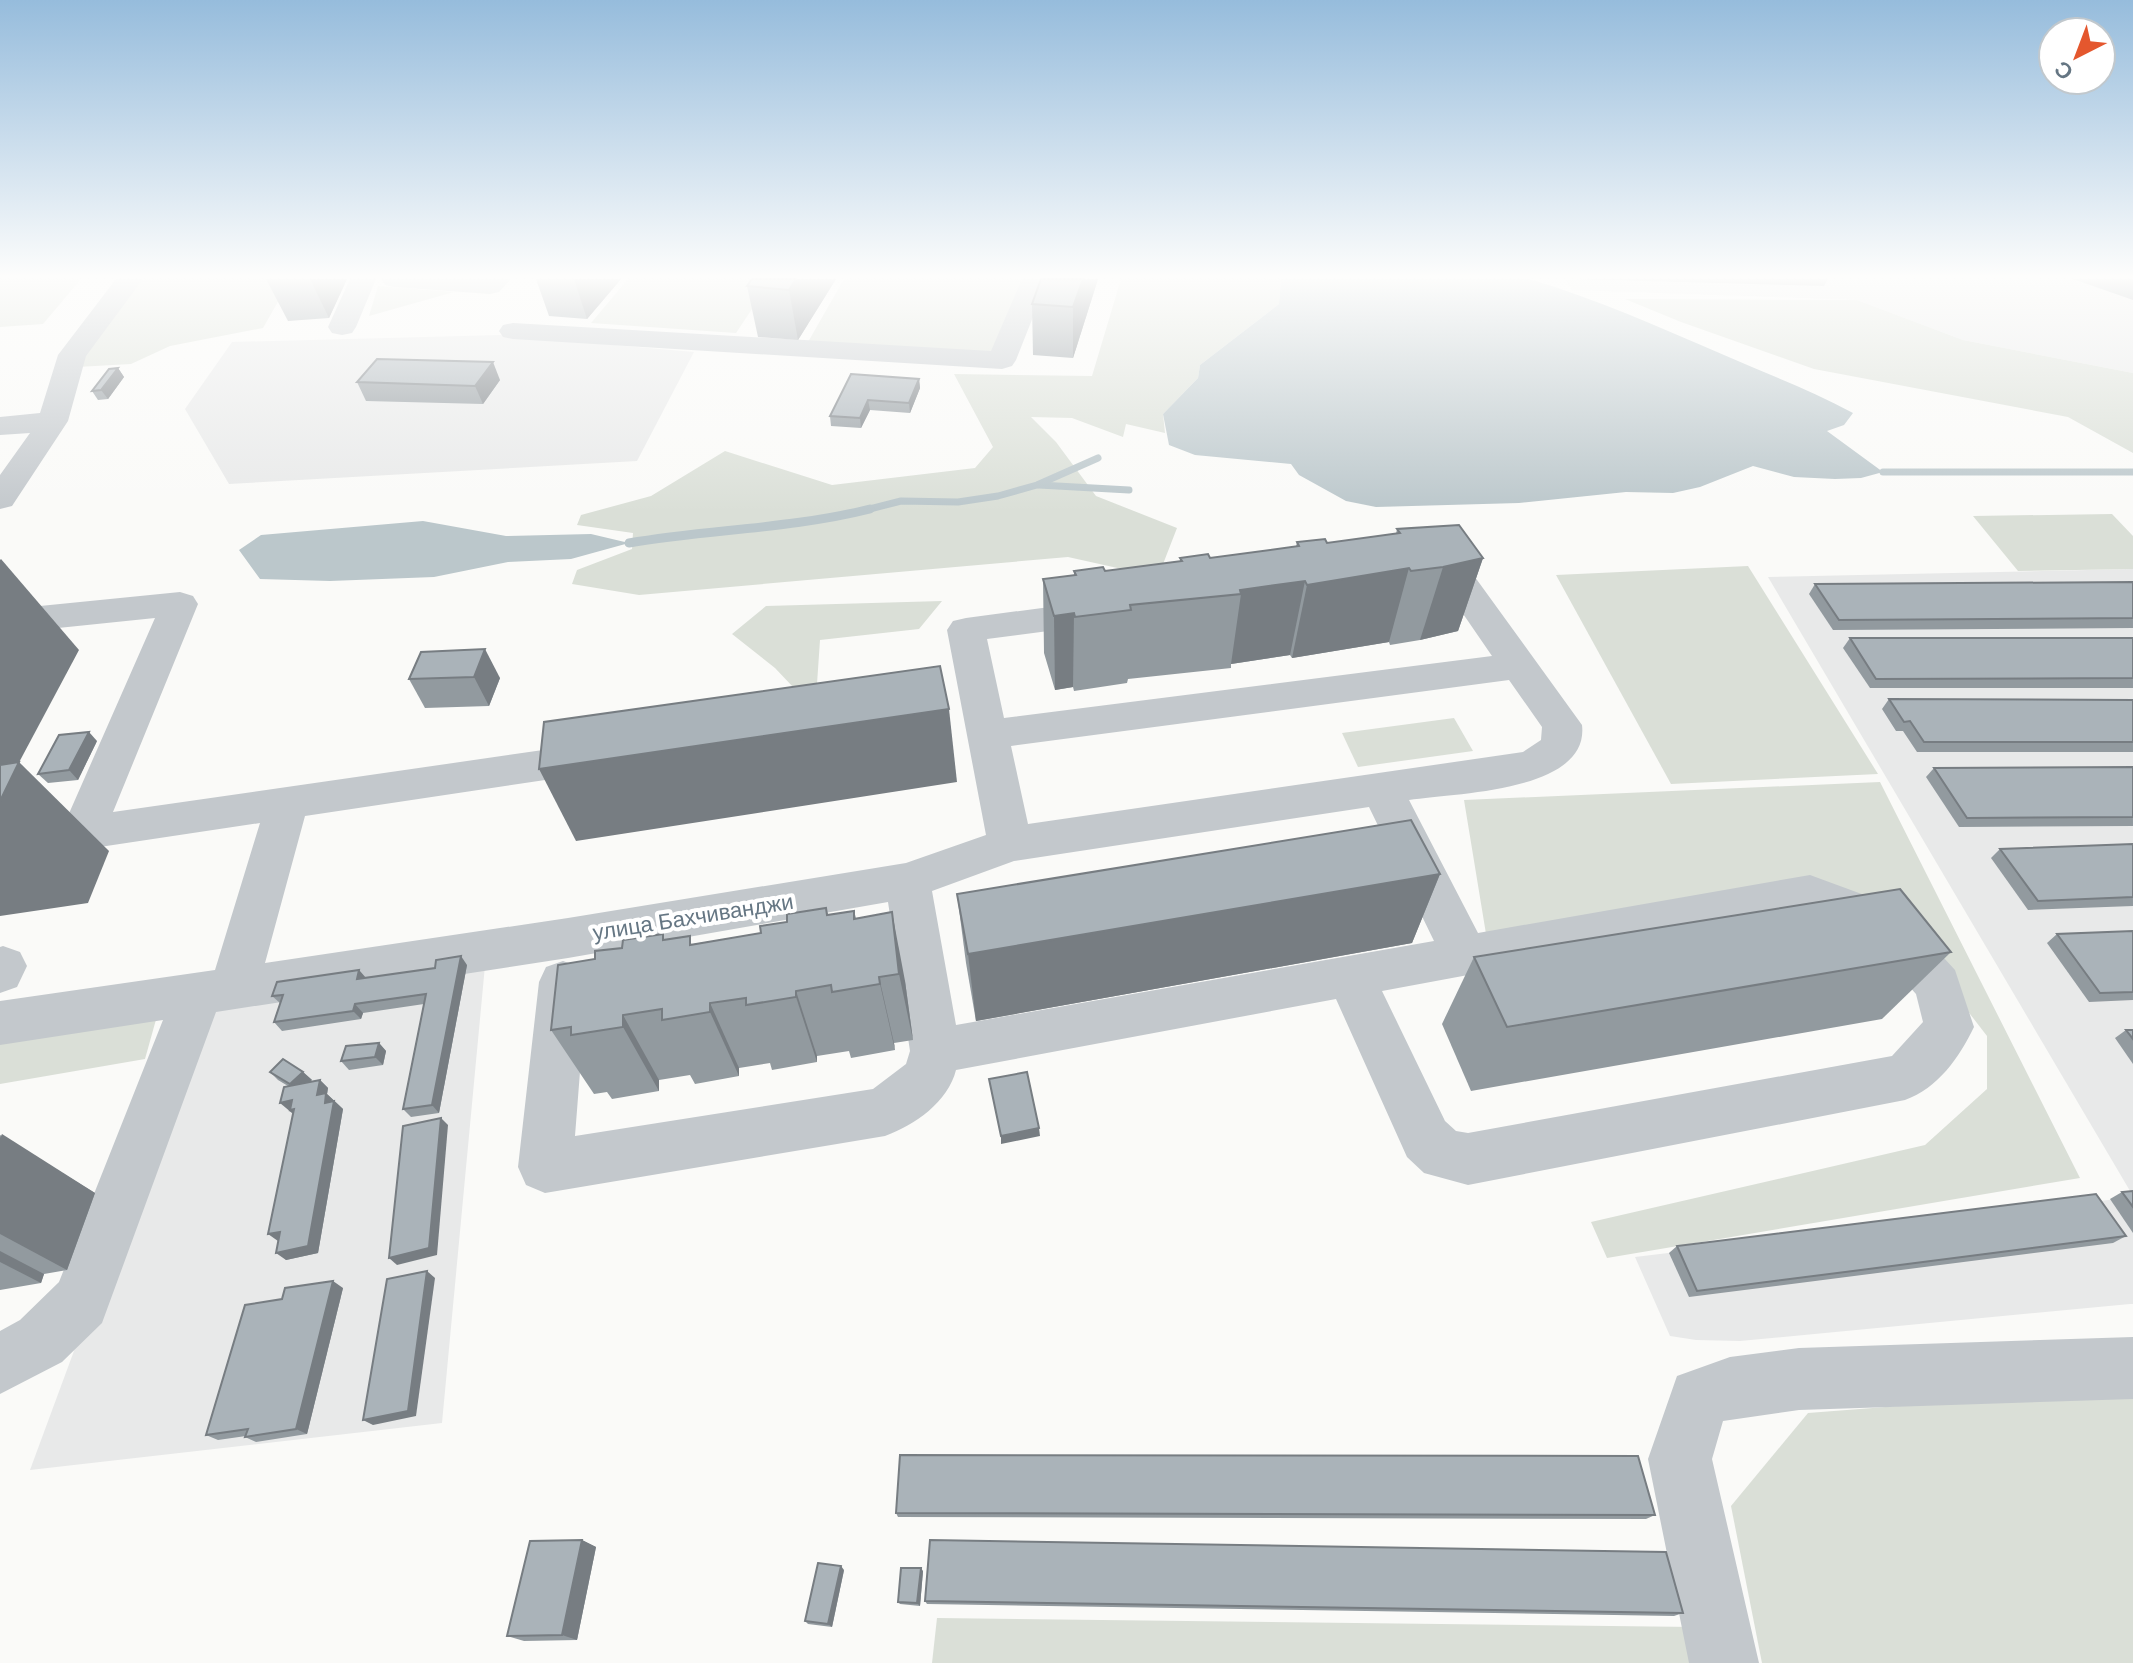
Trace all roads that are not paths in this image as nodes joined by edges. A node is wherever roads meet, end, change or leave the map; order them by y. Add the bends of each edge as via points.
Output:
1 (72, 357) edge
2 (726, 357) edge
3 (969, 357) edge
4 (1003, 357) edge
5 (715, 374) dead end
6 (56, 409) junction
7 (0, 426) edge
8 (0, 499) edge
9 (1378, 576) edge
10 (1137, 607) edge
11 (0, 622) edge
12 (1520, 665) junction
13 (972, 715) junction
14 (636, 752) edge
15 (1382, 790) junction
16 (287, 805) junction
17 (82, 833) junction
18 (1010, 844) junction
19 (0, 845) edge
20 (908, 881) junction
21 (568, 938) junction
22 (1465, 955) junction
23 (1350, 976) junction
24 (217, 989) junction
25 (0, 1023) edge
26 (935, 1051) junction
27 (0, 1364) edge
28 (2133, 1368) edge
29 (1724, 1663) edge

1 - 6 street
2 - 5 street
3 - 4 street
6 - 7 street
6 - 8 street
9 - 12 street, улица Бахчиванджи via 1423,570 1459,581
10 - 13 street via 966,630
11 - 17 street via 180,604
12 - 13 street
12 - 15 street, улица Бахчиванджи via 1562,725 1561,746 1548,758 1528,767
13 - 18 street
14 - 16 street
15 - 18 street, улица Бахчиванджи
15 - 22 street
16 - 17 street
16 - 24 street
17 - 19 street
18 - 20 street, улица Бахчиванджи
20 - 21 street, улица Бахчиванджи
20 - 26 street
21 - 24 street, улица Бахчиванджи
21 - 26 street via 545,1167 885,1112 928,1078
22 - 23 street
22 - 23 street via 1810,893 1880,921 1938,985 1949,1027 1905,1077 1468,1159 1443,1155 1426,1139
23 - 26 street
24 - 25 street, улица Бахчиванджи
24 - 27 street via 160,1089 81,1302 41,1341
28 - 29 street via 1799,1379 1730,1388 1699,1398 1680,1459

